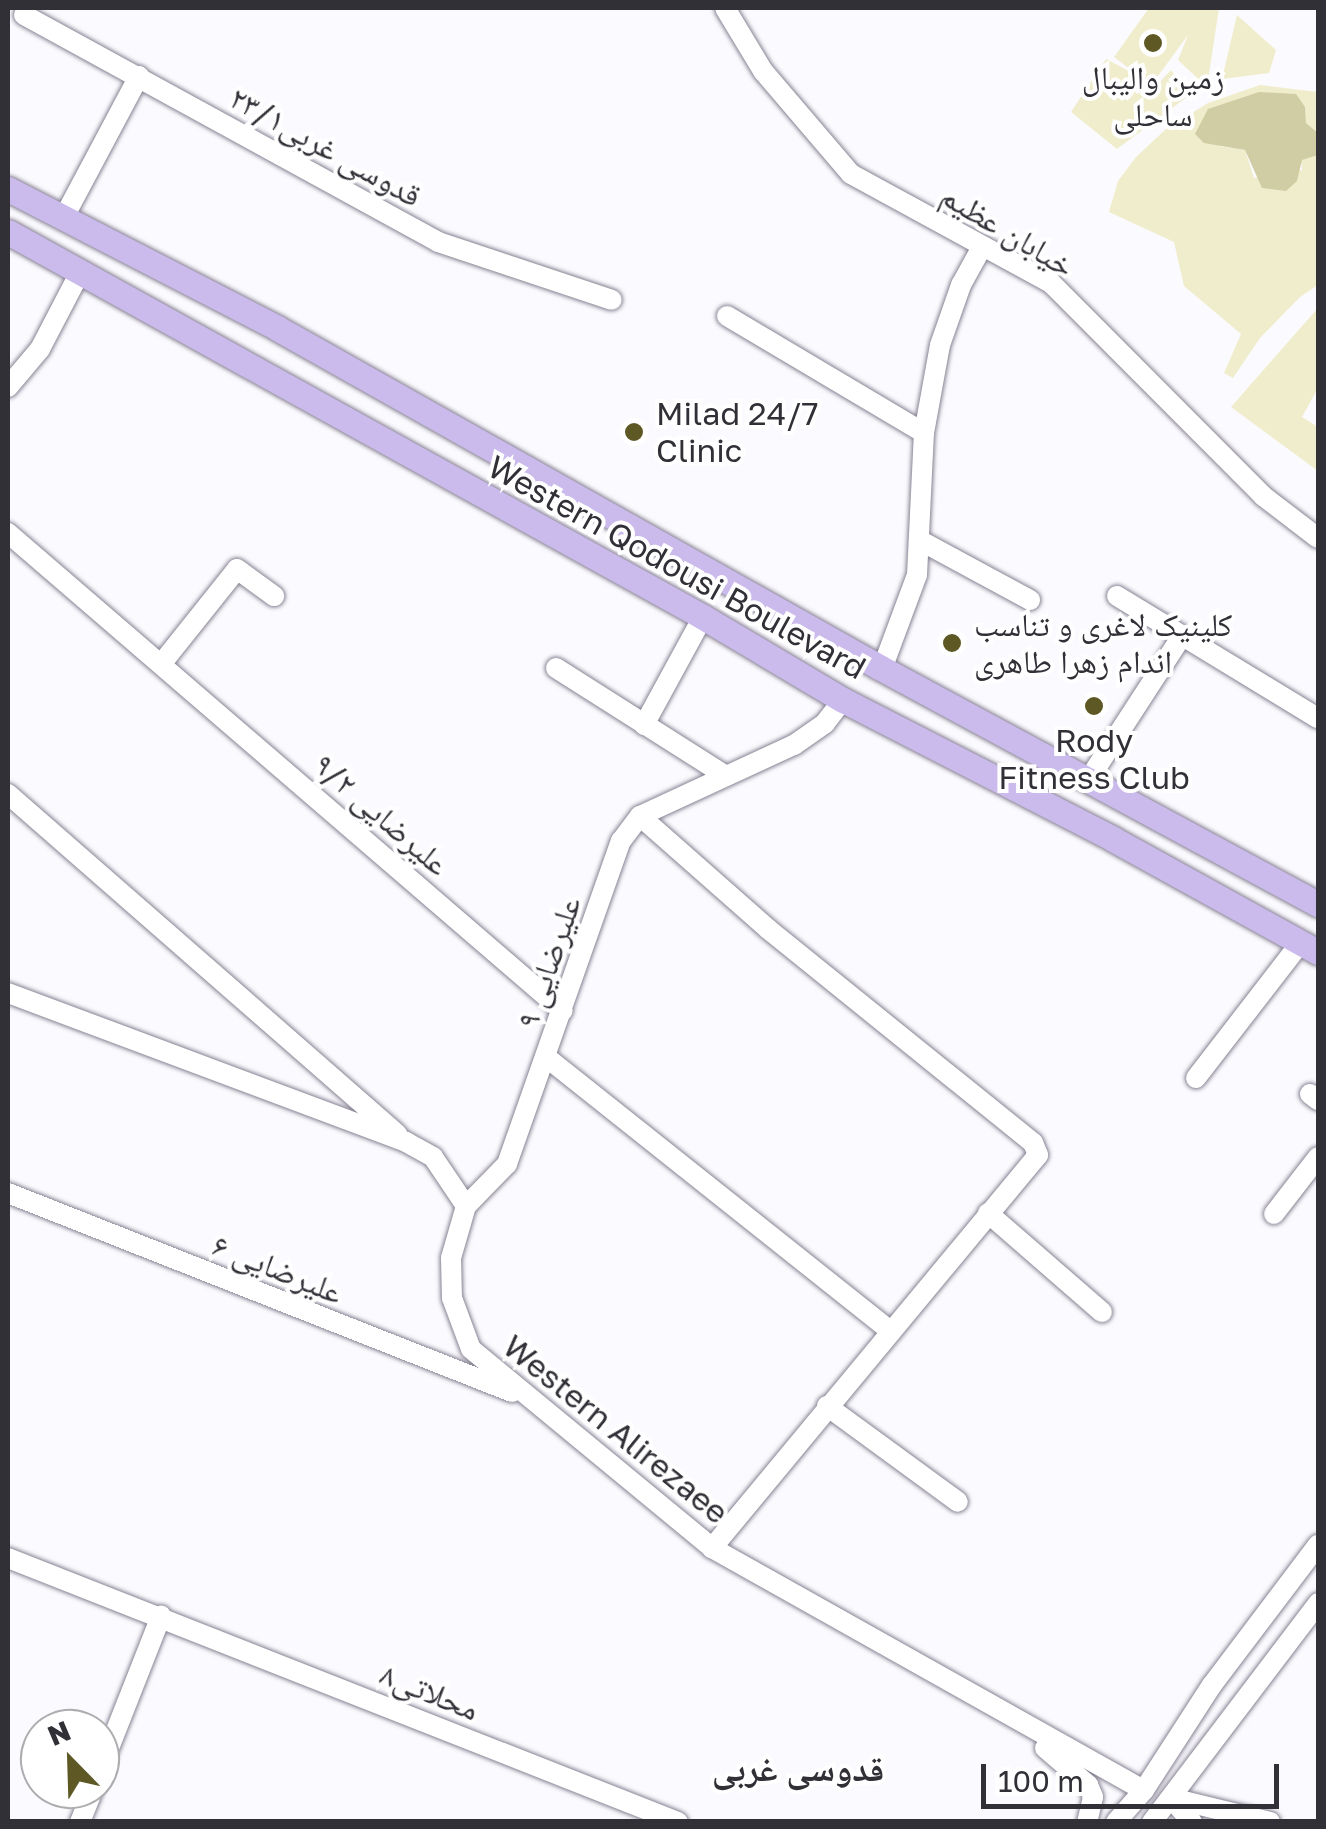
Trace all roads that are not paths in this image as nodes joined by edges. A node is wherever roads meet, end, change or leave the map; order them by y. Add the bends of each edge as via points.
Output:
1 (725, 8) edge
2 (24, 15) dead end
3 (139, 76) junction
4 (8, 189) edge
5 (63, 220) junction
6 (8, 232) edge
7 (982, 247) junction
8 (80, 272) junction
9 (612, 300) dead end
10 (727, 316) dead end
11 (8, 387) edge
12 (924, 433) junction
13 (8, 533) edge
14 (1318, 538) edge
15 (921, 542) junction
16 (274, 596) dead end
17 (1117, 596) dead end
18 (1030, 600) dead end
19 (704, 617) junction
20 (1182, 636) junction
21 (162, 663) junction
22 (556, 668) dead end
23 (882, 669) junction
24 (843, 700) junction
25 (1318, 718) edge
26 (644, 724) junction
27 (722, 774) junction
28 (1089, 780) junction
29 (8, 794) edge
30 (640, 816) junction
31 (1318, 904) edge
32 (1310, 947) edge
33 (8, 992) edge
34 (563, 1010) junction
35 (546, 1057) junction
36 (1196, 1078) dead end
37 (406, 1142) junction
38 (1318, 1157) edge
39 (8, 1193) edge
40 (466, 1206) junction
41 (988, 1213) junction
42 (1274, 1214) dead end
43 (1102, 1312) dead end
44 (891, 1331) junction
45 (528, 1399) junction
46 (828, 1406) junction
47 (958, 1502) dead end
48 (1318, 1545) edge
49 (712, 1548) junction
50 (8, 1558) edge
51 (1318, 1602) edge
52 (161, 1616) junction
53 (988, 1705) junction
54 (120, 1720) edge
55 (1144, 1790) junction
56 (1171, 1798) junction
57 (678, 1822) edge
58 (1088, 1822) edge
59 (1116, 1822) edge
60 (1152, 1822) edge
61 (1192, 1822) edge
62 (1270, 1822) edge

1 - 7 street, خیابان عظیم via 764,71 851,174
2 - 3 street, قدوسی غربی۲۳/۱
3 - 5 street
3 - 9 street, قدوسی غربی۲۳/۱ via 438,242
4 - 5 main road, Western Qodousi Boulevard
5 - 23 main road, Western Qodousi Boulevard via 277,328
6 - 8 main road, Western Qodousi Boulevard
7 - 12 street via 940,345
7 - 14 street, خیابان عظیم via 1051,283 1263,496
8 - 11 street via 40,349
8 - 19 main road, Western Qodousi Boulevard
10 - 12 street
12 - 15 street
13 - 21 street, ۹/۲ علیرضایی
15 - 18 street
15 - 23 street via 905,613
16 - 21 street via 237,569
17 - 20 street
19 - 24 main road, Western Qodousi Boulevard
19 - 26 street
20 - 25 street
20 - 28 street
21 - 34 street, ۹/۲ علیرضایی
22 - 26 street
23 - 28 main road, Western Qodousi Boulevard
24 - 27 street via 794,745
24 - 32 main road, Western Qodousi Boulevard
26 - 27 street
27 - 30 street
28 - 31 main road, Western Qodousi Boulevard
29 - 37 street
30 - 34 street, ۹ علیرضایی via 622,841
30 - 41 street via 1038,1148
32 - 36 street
33 - 37 street
34 - 35 street, ۹ علیرضایی
35 - 40 street, ۹ علیرضایی via 507,1164
35 - 44 street
37 - 40 street via 432,1156
38 - 42 street
39 - 45 street, ۶ علیرضایی
40 - 45 street, Western Alirezaee via 451,1258 452,1298 471,1348
41 - 43 street
41 - 44 street
44 - 46 street
45 - 49 street, Western Alirezaee
46 - 47 street
46 - 49 street
48 - 55 street via 1212,1685
49 - 53 street, Western Alirezaee
50 - 52 street, محلاتی۸
51 - 56 street
52 - 54 street
52 - 57 street, محلاتی۸
53 - 55 street, Western Alirezaee
53 - 58 street, Western Alirezaee via 1082,1775 1093,1797
55 - 59 street
56 - 60 street
56 - 61 street
56 - 62 street

